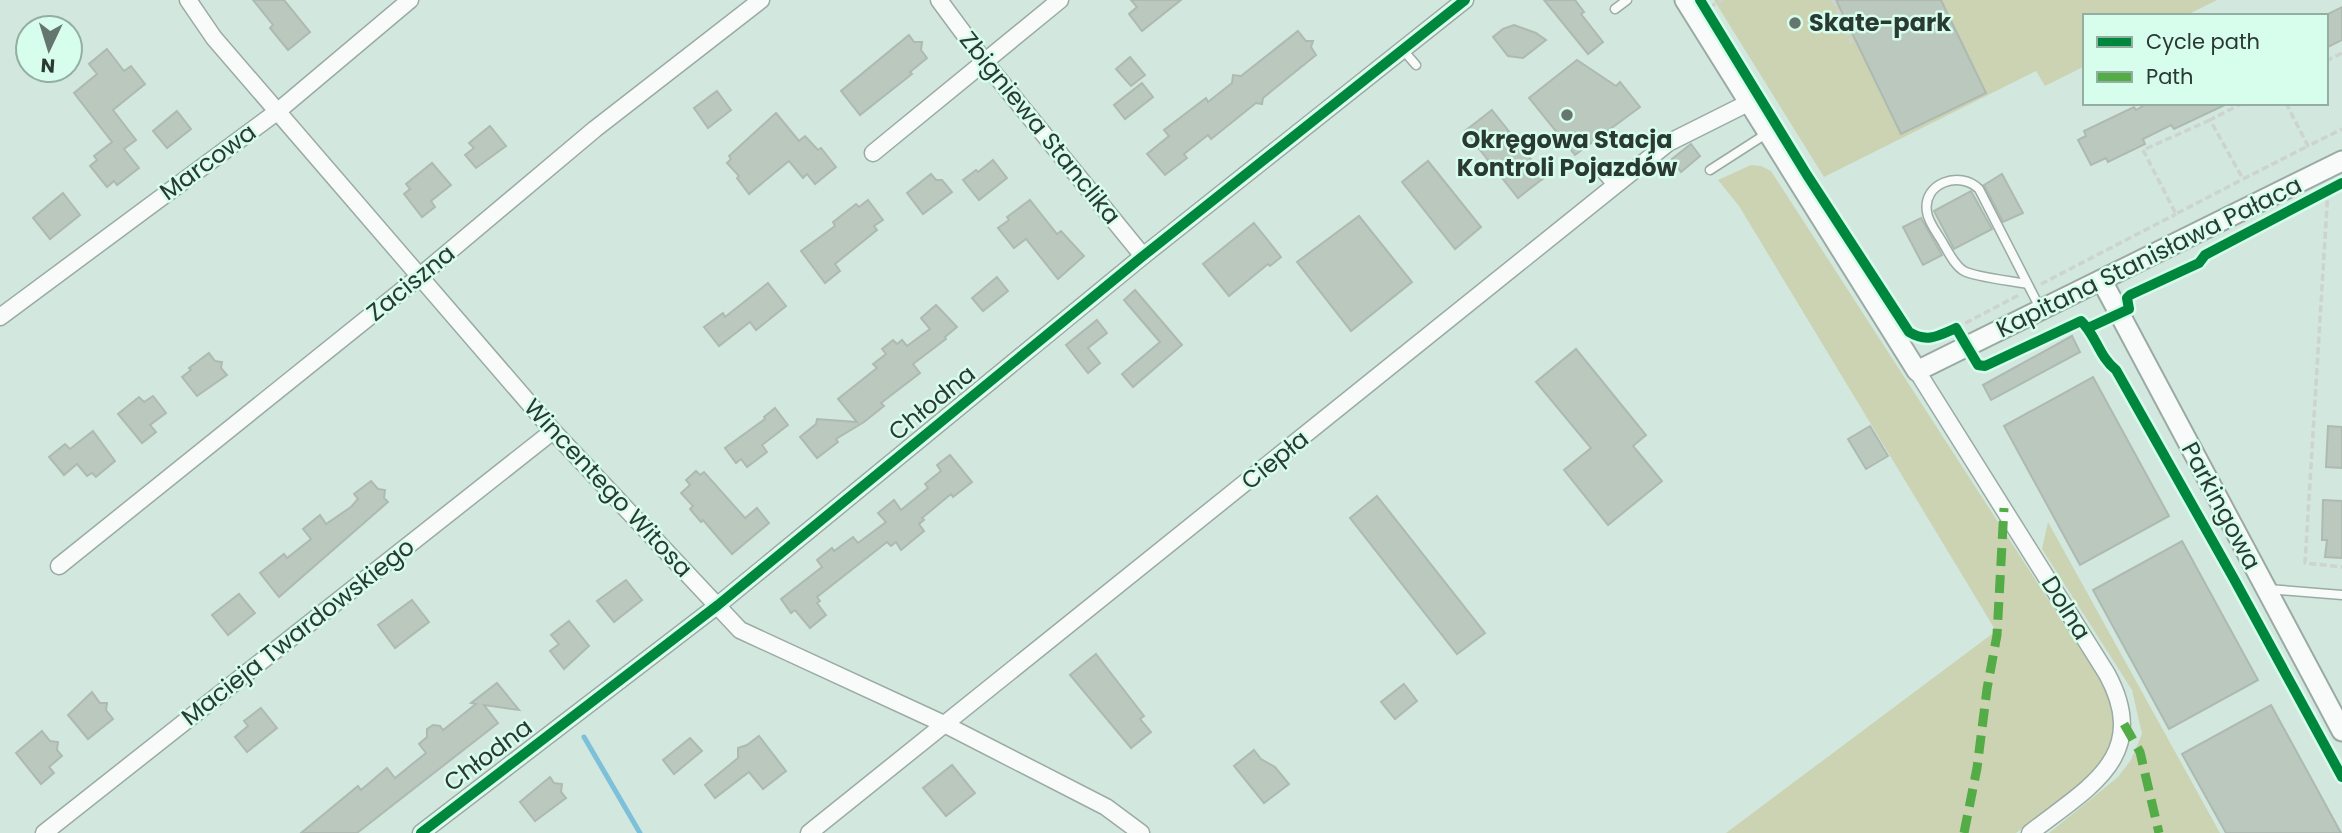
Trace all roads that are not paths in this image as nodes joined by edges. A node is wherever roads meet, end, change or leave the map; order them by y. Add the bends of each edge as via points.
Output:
1 (188, 0) edge
2 (410, 0) edge
3 (761, 0) edge
4 (939, 0) edge
5 (1060, 0) edge
6 (1465, 0) edge
7 (1627, 0) edge
8 (1685, 0) edge
9 (1615, 9) dead end
10 (1404, 50) junction
11 (984, 61) junction
12 (1416, 65) dead end
13 (1750, 102) junction
14 (278, 111) junction
15 (1769, 132) junction
16 (873, 153) dead end
17 (2342, 161) edge
18 (1593, 164) dead end
19 (1710, 170) dead end
20 (1613, 187) junction
21 (1143, 256) junction
22 (420, 276) junction
23 (2102, 281) junction
24 (2029, 286) junction
25 (3, 309) edge
26 (2041, 310) junction
27 (1917, 372) junction
28 (553, 431) junction
29 (59, 566) dead end
30 (2264, 588) junction
31 (2342, 595) edge
32 (718, 605) junction
33 (946, 725) junction
34 (2342, 731) edge
35 (44, 833) edge
36 (421, 833) edge
37 (809, 833) edge
38 (1141, 833) edge
39 (2030, 833) edge

1 - 14 street, Wincentego Witosa via 214,38
2 - 14 street, Marcowa
3 - 22 street, Zaciszna via 595,129
4 - 11 street, Zbigniewa Stanclika
5 - 11 street
6 - 10 street, Chłodna
7 - 9 lane
8 - 13 street
10 - 12 lane
10 - 21 street, Chłodna
11 - 16 street
11 - 21 street, Zbigniewa Stanclika
13 - 15 street
13 - 20 street, Ciepła via 1668,143
14 - 22 street, Wincentego Witosa
14 - 25 street, Marcowa
15 - 19 lane
15 - 27 street
17 - 23 street, Kapitana Stanisława Pałaca
18 - 20 lane
20 - 33 street, Ciepła
21 - 32 street, Chłodna
22 - 28 street, Wincentego Witosa
22 - 29 street, Zaciszna
23 - 26 street, Kapitana Stanisława Pałaca
23 - 30 street, Parkingowa
24 - 24 lane via 1960,268 1927,216 1931,193 1955,179 1976,186
24 - 26 lane
26 - 27 street, Kapitana Stanisława Pałaca
27 - 39 street, Dolna via 2107,674 2122,708 2121,741 2109,766
28 - 32 street, Wincentego Witosa
28 - 35 street, Macieja Twardowskiego
30 - 31 lane
30 - 34 street, Parkingowa
32 - 33 street, Wincentego Witosa via 740,630
32 - 36 street, Chłodna
33 - 37 street, Ciepła
33 - 38 street, Wincentego Witosa via 1106,807

